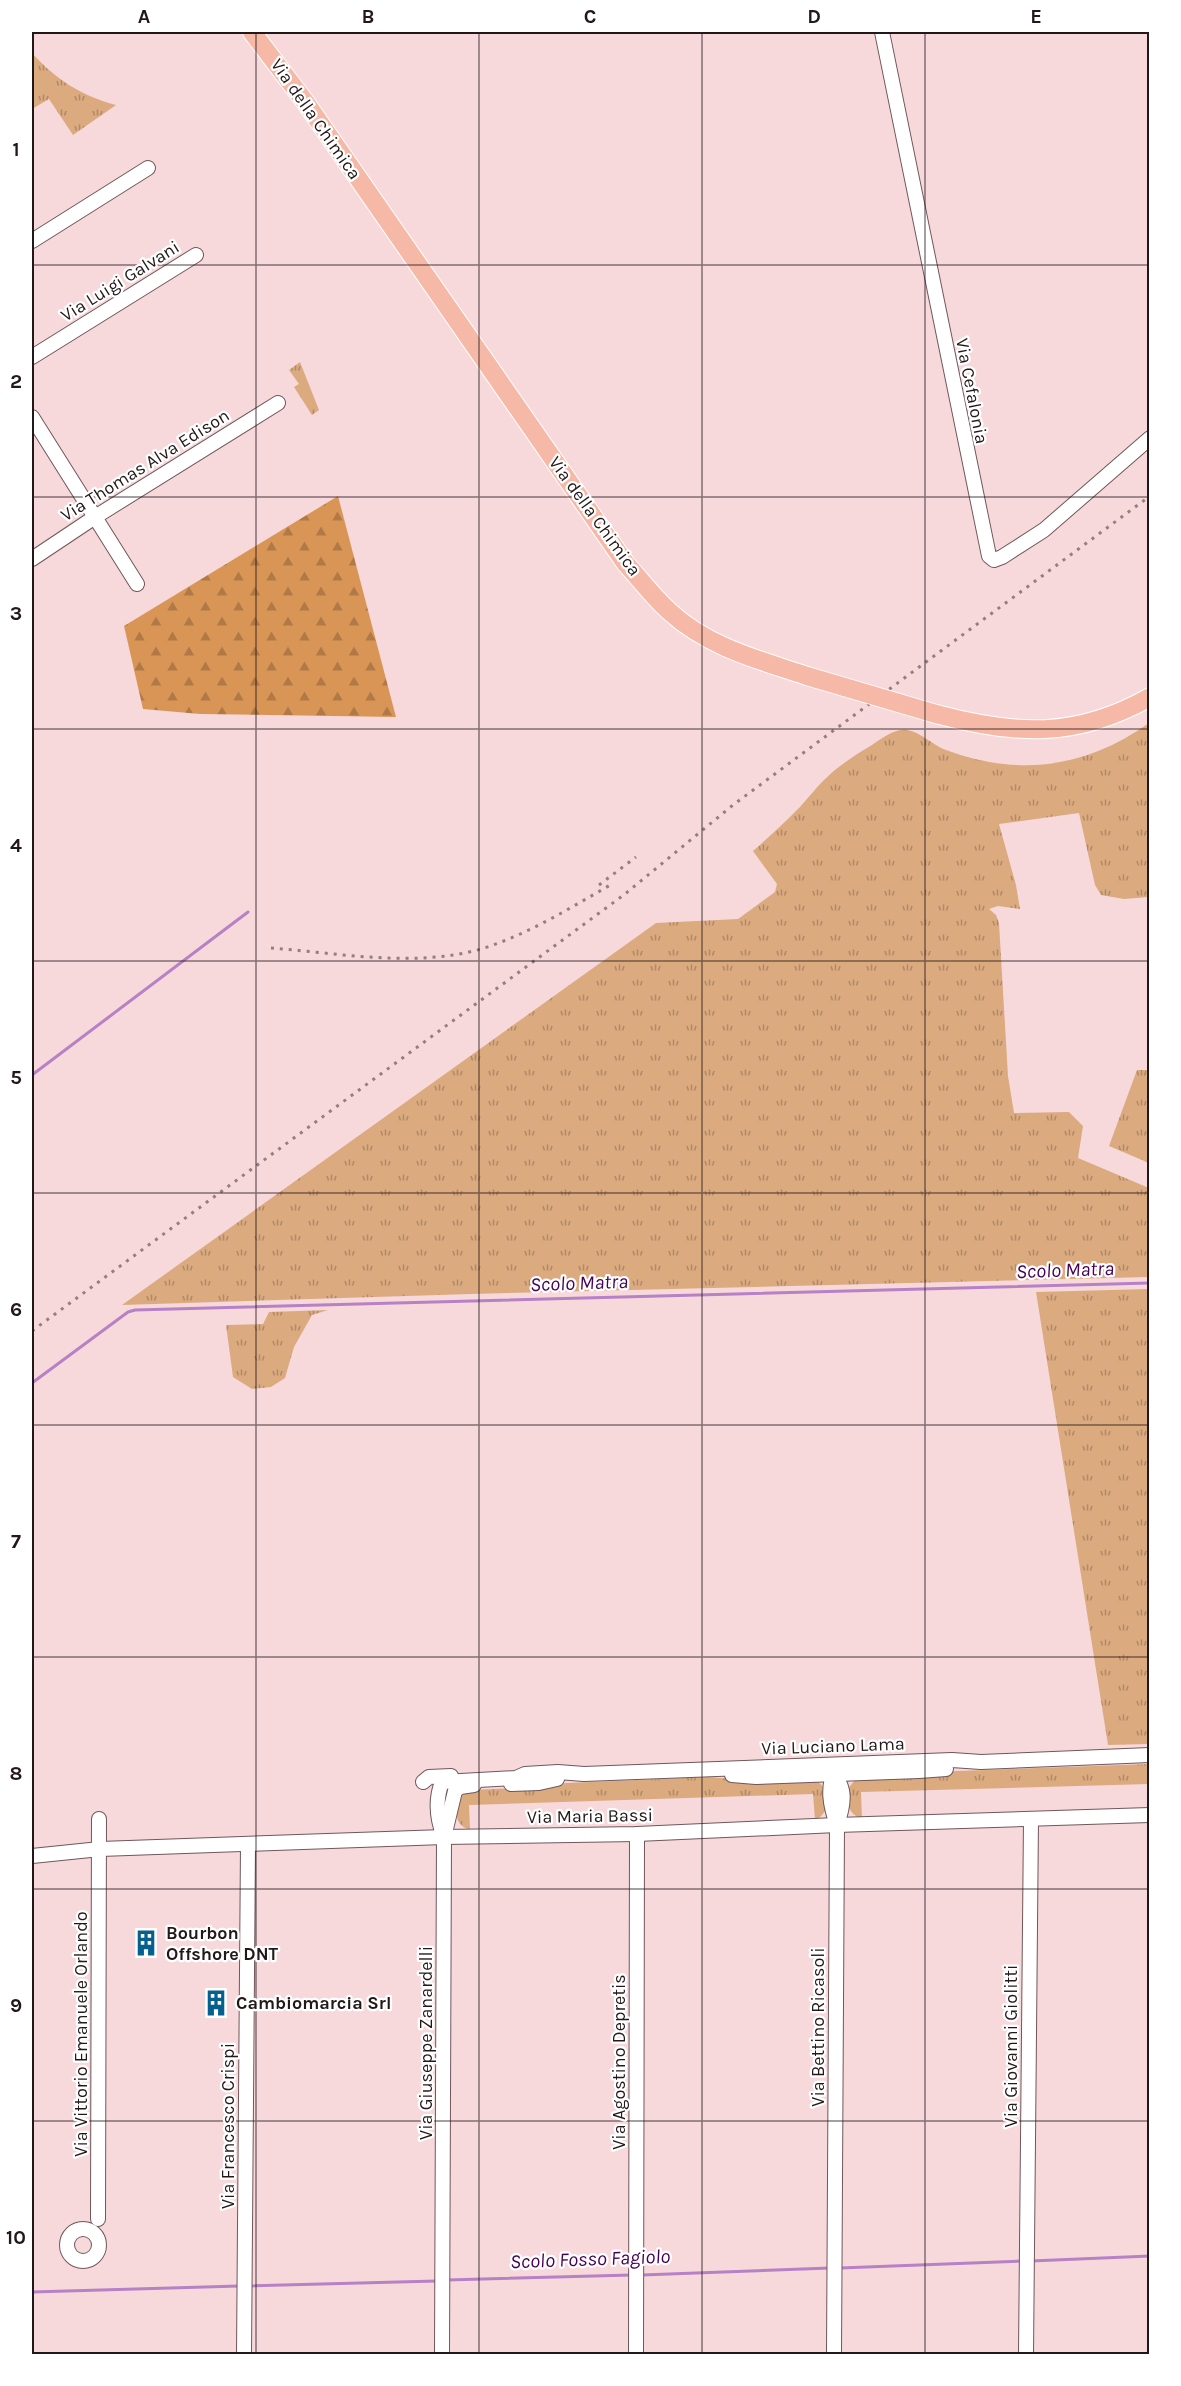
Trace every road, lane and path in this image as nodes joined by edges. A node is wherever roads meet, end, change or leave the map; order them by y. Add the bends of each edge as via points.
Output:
1 (252, 32) edge
2 (882, 32) edge
3 (148, 168) dead end
4 (32, 241) edge
5 (196, 255) dead end
6 (32, 357) edge
7 (278, 403) dead end
8 (32, 417) edge
9 (1149, 438) edge
10 (94, 517) junction
11 (32, 559) edge
12 (137, 584) dead end
13 (1149, 697) edge
14 (1149, 1755) edge
15 (915, 1761) junction
16 (981, 1762) junction
17 (752, 1767) junction
18 (687, 1771) junction
19 (584, 1774) junction
20 (833, 1774) junction
21 (855, 1774) junction
22 (815, 1775) junction
23 (438, 1793) joint
24 (836, 1793) junction
25 (1149, 1815) edge
26 (99, 1819) dead end
27 (1031, 1819) junction
28 (837, 1825) junction
29 (637, 1834) junction
30 (444, 1837) junction
31 (248, 1845) junction
32 (100, 1849) junction
33 (32, 1856) edge
34 (98, 2219) junction
35 (89, 2230) junction
36 (99, 2243) junction
37 (244, 2355) edge
38 (442, 2355) edge
39 (636, 2355) edge
40 (834, 2355) edge
41 (1026, 2355) edge

1 - 13 main road, Via della Chimica, bridge via 313,113 626,564 671,613 715,643 756,660 992,728 1074,726 1102,719
2 - 9 street, Via Cefalonia via 989,556 994,560 1002,557 1044,530
3 - 4 street
5 - 6 street, Via Luigi Galvani
7 - 10 street, Via Thomas Alva Edison
8 - 10 street
10 - 11 street, Via Thomas Alva Edison
10 - 12 street
14 - 16 street, Via Luciano Lama
15 - 16 street, Via Luciano Lama
15 - 17 street, Via Luciano Lama
15 - 20 street, Via Luciano Lama via 900,1766 836,1769
16 - 21 street, Via Luciano Lama via 919,1771
17 - 18 street, Via Luciano Lama
17 - 20 street, Via Luciano Lama via 826,1769
18 - 19 street, Via Luciano Lama
18 - 22 street, Via Luciano Lama via 756,1777
19 - 23 street, Via Luciano Lama via 429,1777 423,1782
19 - 30 street, Via Luciano Lama via 539,1783 460,1787 452,1800
20 - 21 street, Via Luciano Lama
20 - 22 street, Via Luciano Lama
20 - 24 street
21 - 24 street
22 - 24 street
23 - 30 street, Via Giuseppe Zanardelli via 439,1823
24 - 28 street, Via Bettino Ricasoli via 842,1809
25 - 27 street, Via Maria Bassi
26 - 32 street, Via Vittorio Emanuele Orlando
27 - 28 street, Via Maria Bassi
27 - 41 street, Via Giovanni Giolitti
28 - 29 street, Via Maria Bassi
28 - 40 street, Via Bettino Ricasoli
29 - 30 street, Via Maria Bassi
29 - 39 street, Via Agostino Depretis
30 - 31 street, Via Maria Bassi
30 - 38 street, Via Giuseppe Zanardelli
31 - 32 street, Via Maria Bassi
31 - 37 street, Via Francesco Crispi
32 - 33 street, Via Maria Bassi
32 - 34 street, Via Vittorio Emanuele Orlando
34 - 35 street
34 - 36 street, Via Vittorio Emanuele Orlando
35 - 36 street
35 - 36 street via 78,2230 70,2236 70,2256 79,2261 90,2260 98,2253

